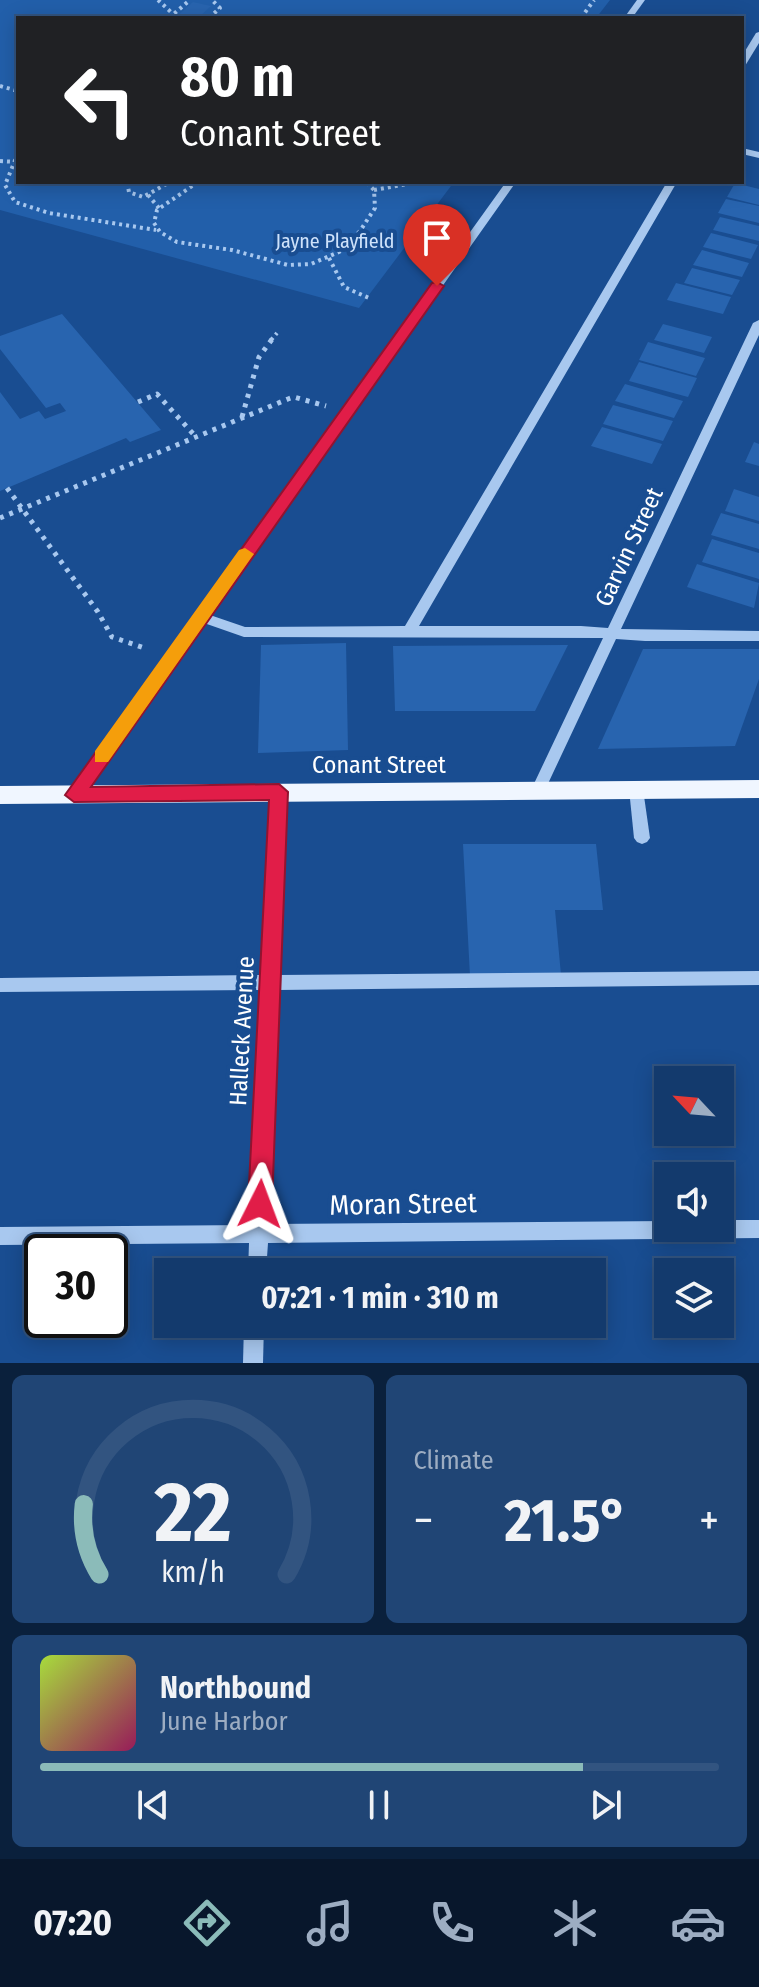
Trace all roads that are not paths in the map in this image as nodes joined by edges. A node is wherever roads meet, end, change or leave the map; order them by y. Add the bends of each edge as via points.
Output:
1 (759, 35) edge
2 (744, 61) edge
3 (510, 184) edge
4 (671, 184) edge
5 (759, 323) edge
6 (201, 617) junction
7 (409, 632) junction
8 (612, 634) junction
9 (759, 636) edge
10 (636, 789) junction
11 (759, 789) edge
12 (538, 790) junction
13 (279, 792) junction
14 (0, 795) edge
15 (74, 795) junction
16 (642, 838) dead end
17 (759, 978) edge
18 (270, 983) junction
19 (0, 985) edge
20 (759, 1229) edge
21 (258, 1234) junction
22 (0, 1236) edge
23 (257, 1258) edge
24 (254, 1338) edge
25 (253, 1363) edge

1 - 2 street
3 - 6 street
4 - 7 street
5 - 8 street, Garvin Street
6 - 7 street via 244,632
6 - 15 street
7 - 8 street
8 - 9 street
8 - 12 street, Garvin Street
10 - 11 main road, Conant Street
10 - 12 main road, Conant Street
10 - 16 street
12 - 13 main road, Conant Street
13 - 15 main road, Conant Street
13 - 18 street, Halleck Avenue
14 - 15 main road, Conant Street
17 - 18 street
18 - 19 street
18 - 21 street, Halleck Avenue
20 - 21 street, Moran Street
21 - 22 street, Moran Street
21 - 23 street, Halleck Avenue
24 - 25 street

